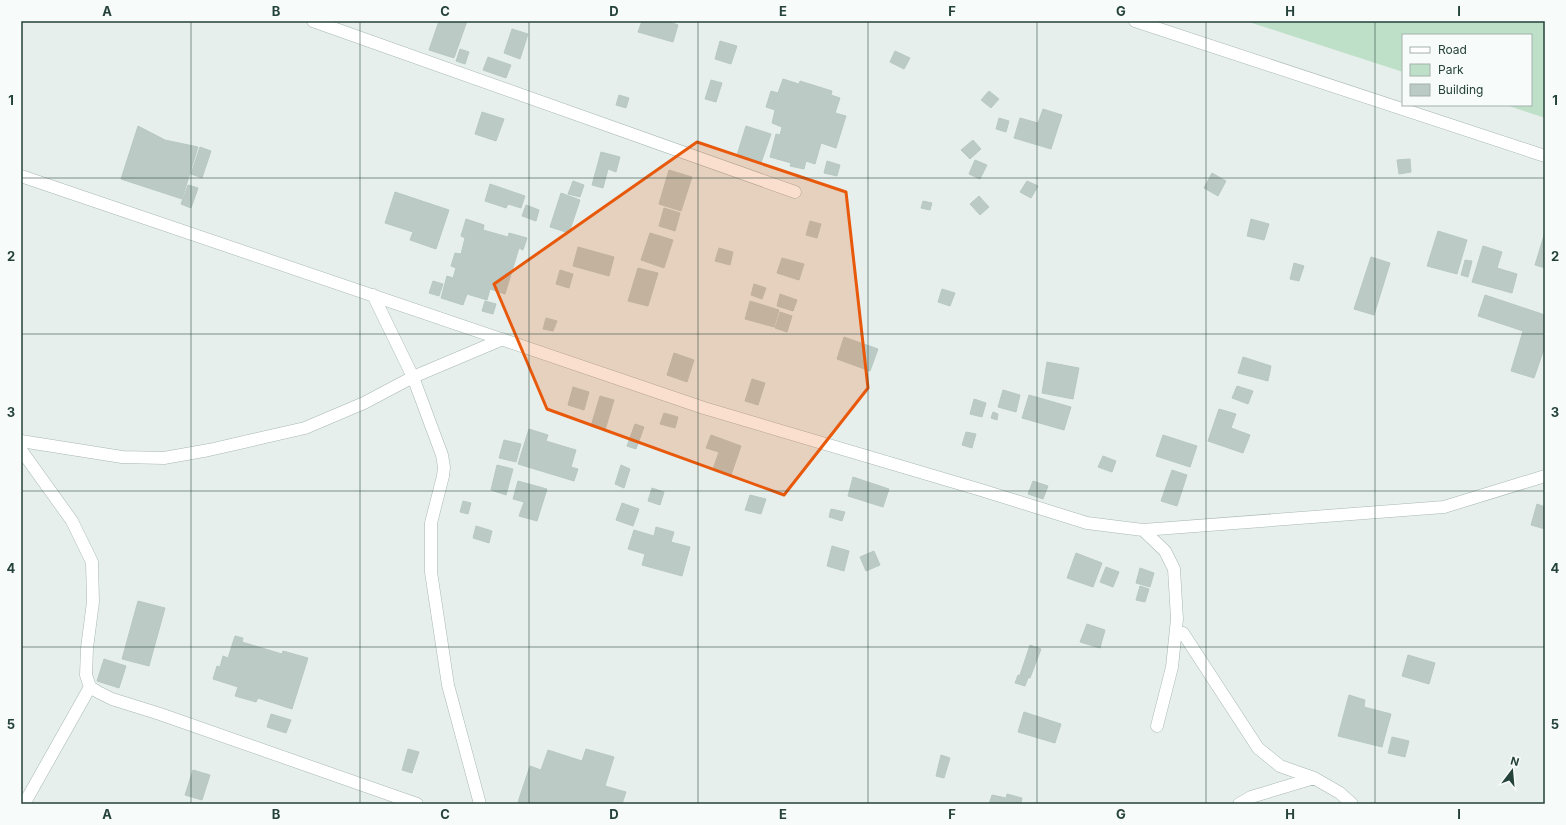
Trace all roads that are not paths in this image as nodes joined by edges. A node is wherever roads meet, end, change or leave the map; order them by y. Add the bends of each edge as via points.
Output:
1 (313, 21) edge
2 (1135, 21) edge
3 (1545, 156) edge
4 (21, 176) edge
5 (795, 192) dead end
6 (373, 295) junction
7 (503, 340) junction
8 (413, 377) junction
9 (21, 441) edge
10 (21, 450) edge
11 (1545, 476) edge
12 (1143, 530) junction
13 (1183, 633) dead end
14 (90, 687) junction
15 (1156, 726) dead end
16 (1314, 778) junction
17 (24, 804) edge
18 (417, 804) edge
19 (480, 804) edge
20 (1240, 804) edge
21 (1352, 804) edge

1 - 5 street
2 - 3 street
4 - 6 street
6 - 7 street
6 - 8 street
7 - 8 street
7 - 12 street via 704,408 1087,523
8 - 9 street via 364,403 305,428 164,458 122,457
8 - 19 street via 442,455 443,476 431,523 430,572 448,685
10 - 14 street via 72,521 92,562 93,602 86,675
11 - 12 street via 1444,507
12 - 15 street via 1165,551 1174,568 1177,619 1173,660
13 - 16 street via 1258,748 1280,766
14 - 17 street
14 - 18 street via 112,699
16 - 20 street
16 - 21 street via 1340,793

